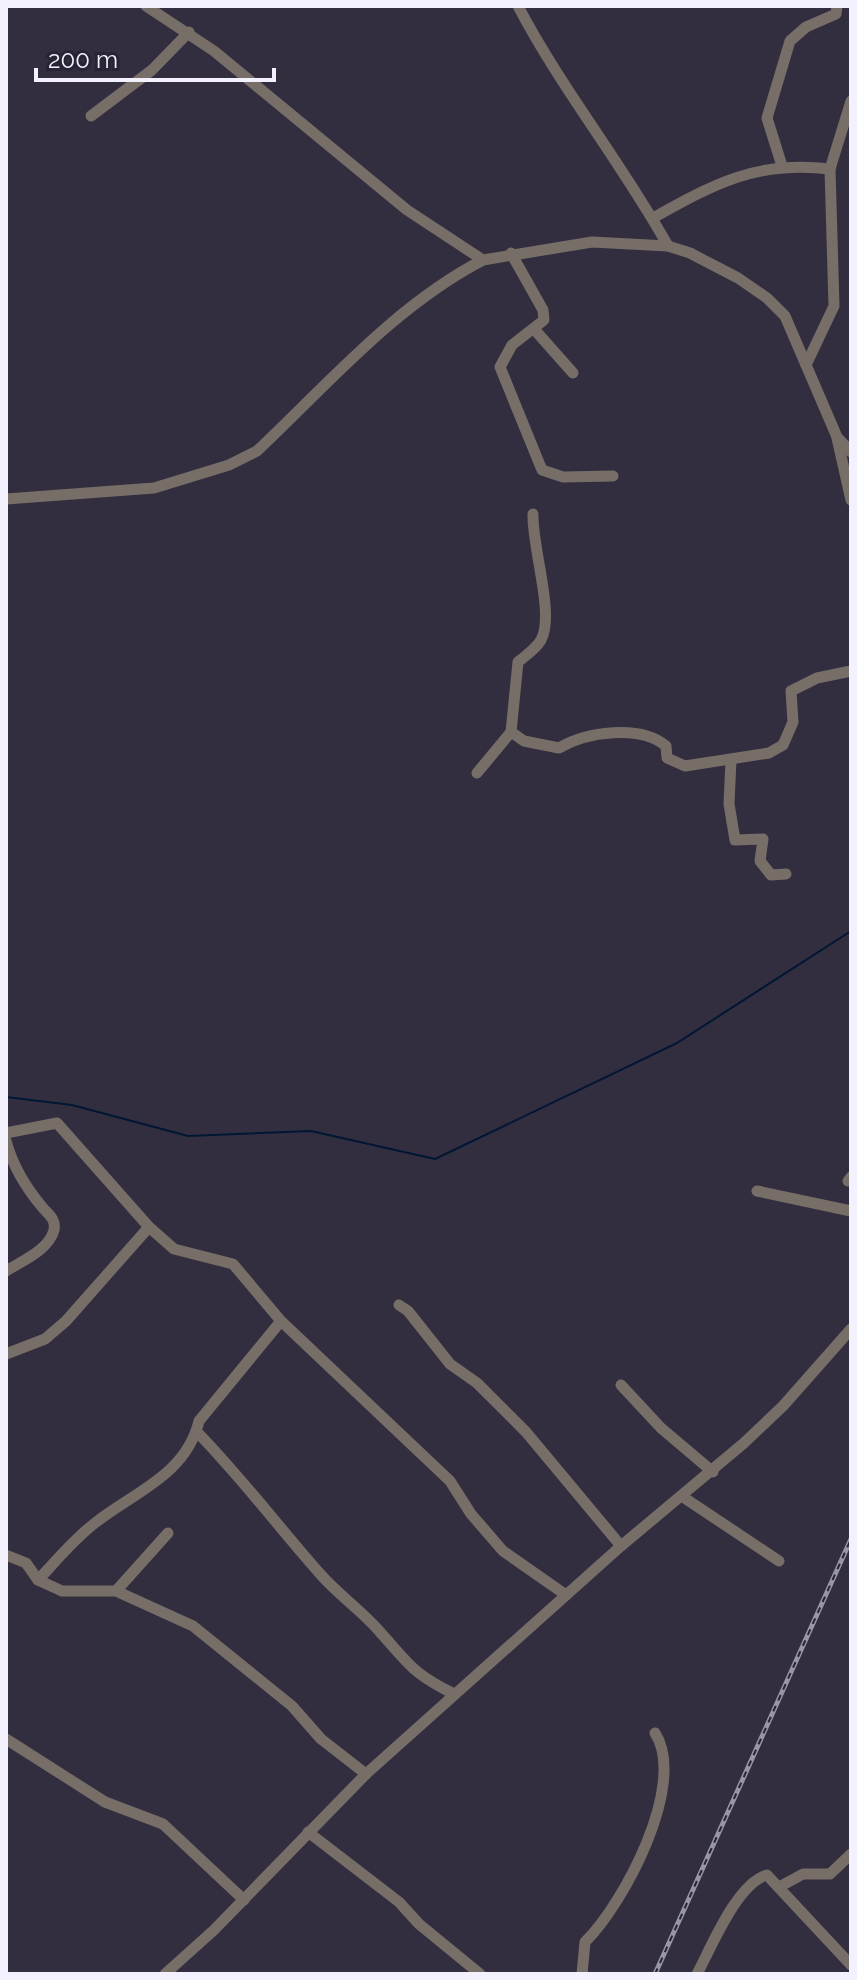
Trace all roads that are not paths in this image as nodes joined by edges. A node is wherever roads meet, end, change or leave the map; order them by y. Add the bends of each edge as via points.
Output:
1 (146, 6) edge
2 (518, 6) edge
3 (837, 6) edge
4 (189, 32) junction
5 (851, 101) edge
6 (91, 116) dead end
7 (782, 166) junction
8 (830, 169) junction
9 (653, 218) junction
10 (668, 246) junction
11 (511, 253) junction
12 (483, 260) junction
13 (534, 329) junction
14 (806, 365) junction
15 (573, 373) dead end
16 (837, 437) junction
17 (851, 452) edge
18 (613, 476) dead end
19 (6, 499) edge
20 (851, 500) edge
21 (533, 514) dead end
22 (851, 671) edge
23 (511, 732) junction
24 (731, 760) junction
25 (477, 773) dead end
26 (786, 874) dead end
27 (6, 1133) edge
28 (6, 1141) edge
29 (757, 1191) dead end
30 (851, 1211) edge
31 (149, 1227) junction
32 (6, 1271) edge
33 (399, 1305) dead end
34 (281, 1321) junction
35 (851, 1329) edge
36 (6, 1354) edge
37 (621, 1385) dead end
38 (197, 1432) junction
39 (713, 1472) junction
40 (683, 1497) junction
41 (168, 1533) dead end
42 (621, 1546) junction
43 (6, 1555) edge
44 (779, 1561) dead end
45 (38, 1580) junction
46 (116, 1591) junction
47 (566, 1595) junction
48 (454, 1694) junction
49 (655, 1733) dead end
50 (6, 1739) edge
51 (366, 1774) junction
52 (308, 1832) junction
53 (851, 1854) edge
54 (779, 1887) junction
55 (244, 1900) junction
56 (851, 1965) edge
57 (165, 1974) edge
58 (480, 1974) edge
59 (582, 1974) edge
60 (697, 1974) edge

1 - 4 street
2 - 9 street
3 - 7 street via 836,14 790,41 767,118
4 - 6 street via 152,70
4 - 12 street via 407,210
5 - 8 street
7 - 8 street
7 - 9 street via 738,174
8 - 14 street via 834,306
9 - 10 street
10 - 11 street via 592,242
10 - 14 street via 738,278 767,298 785,316
11 - 12 street
11 - 13 street via 543,310 544,320
12 - 19 street via 432,289 257,451 154,488
13 - 15 street
13 - 18 street via 512,345 500,367 542,470 563,477
14 - 16 street
16 - 17 street
16 - 20 street
21 - 23 street via 548,619 541,641 518,662
22 - 24 street via 817,678 791,691 793,722 783,745
23 - 24 street via 524,741 559,748 591,736 635,735 656,738 666,746 667,758 685,766
23 - 25 street
24 - 26 street via 729,804 735,840 763,839 760,861 771,875
27 - 31 street via 57,1123
28 - 32 street via 18,1174 53,1218 54,1229 31,1256
29 - 30 street
31 - 34 street via 174,1249 233,1264
31 - 36 street via 66,1321 45,1339
33 - 42 street via 450,1364 526,1432
34 - 38 street via 199,1421
34 - 47 street via 450,1481 503,1551
35 - 39 street via 783,1406
37 - 39 street
38 - 45 street via 166,1476 95,1523
38 - 48 street via 399,1657
39 - 40 street
40 - 42 street
40 - 44 street
41 - 46 street
42 - 47 street
43 - 45 street via 26,1563
45 - 46 street via 62,1591
46 - 51 street via 193,1626
47 - 48 street
48 - 51 street
49 - 59 street via 663,1776 650,1836 617,1900 585,1942
50 - 55 street via 105,1802 163,1824
51 - 52 street
52 - 55 street
52 - 58 street
53 - 54 street via 830,1874 794,1877
54 - 56 street
54 - 60 street via 767,1875 752,1882
55 - 57 street

